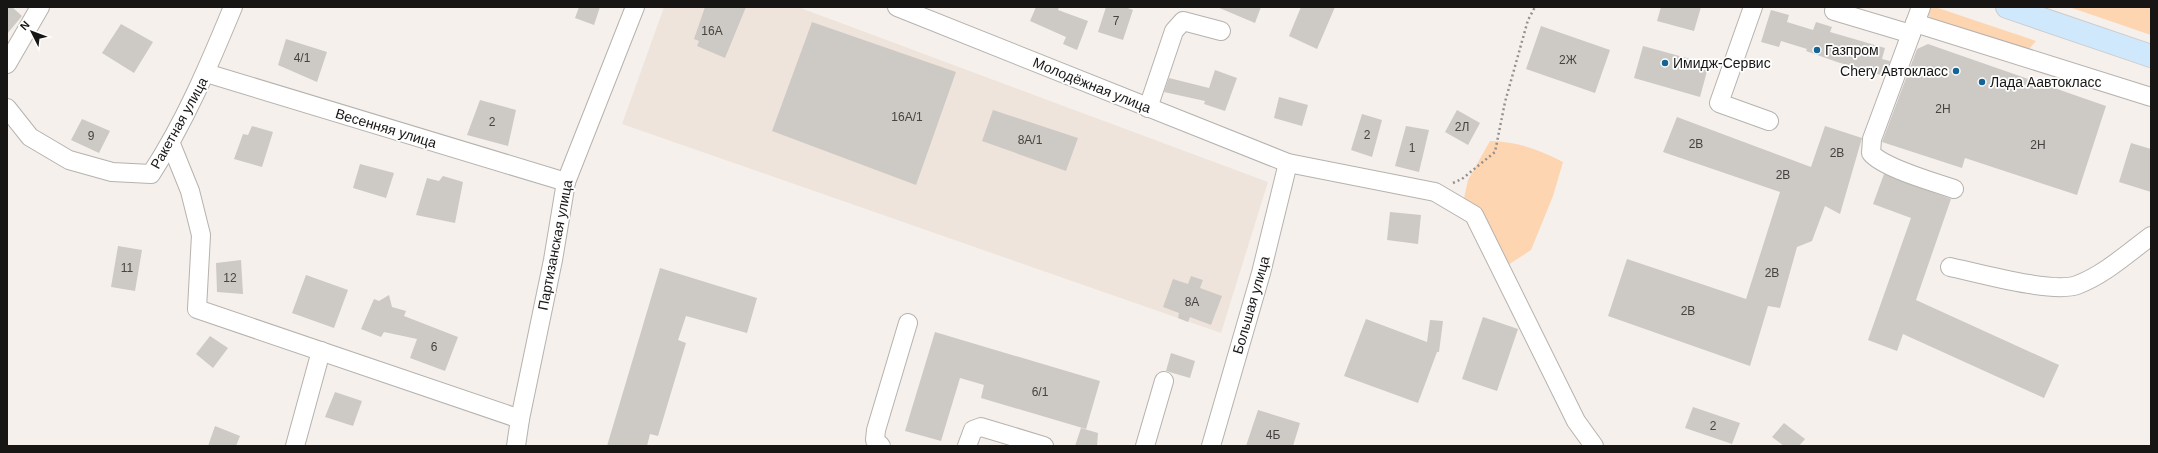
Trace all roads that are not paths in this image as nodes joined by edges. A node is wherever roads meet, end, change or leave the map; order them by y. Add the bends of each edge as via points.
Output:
1 (40, 7) edge
2 (233, 7) edge
3 (635, 7) edge
4 (897, 7) edge
5 (1753, 7) edge
6 (2006, 7) edge
7 (1830, 8) edge
8 (1916, 22) edge
9 (1221, 31) dead end
10 (2151, 56) edge
11 (7, 64) edge
12 (206, 73) junction
13 (2151, 97) edge
14 (7, 108) edge
15 (1148, 108) junction
16 (1769, 121) dead end
17 (171, 144) junction
18 (1288, 163) junction
19 (566, 182) junction
20 (1954, 189) dead end
21 (2151, 236) edge
22 (1950, 267) dead end
23 (908, 323) dead end
24 (321, 351) junction
25 (1164, 381) dead end
26 (520, 418) junction
27 (295, 446) edge
28 (516, 446) edge
29 (881, 446) edge
30 (967, 446) edge
31 (1044, 446) edge
32 (1145, 446) edge
33 (1211, 446) edge
34 (1594, 446) edge

1 - 11 street
2 - 12 street, Ракетная улица
3 - 19 street, Партизанская улица
4 - 15 street, Молодёжная улица
5 - 16 street via 1719,103
6 - 10 main road
7 - 8 street
8 - 13 street
8 - 20 street via 1872,139 1871,153 1889,166
9 - 15 street via 1183,21 1174,31
12 - 17 street, Ракетная улица
12 - 19 street, Весенняя улица
14 - 17 street, Ракетная улица via 30,137 69,160 112,172 151,174
15 - 18 street, Молодёжная улица
17 - 24 street via 190,191 201,235 197,309
18 - 33 street, Большая улица via 1261,273
18 - 34 street, Молодёжная улица via 1435,192 1474,215 1576,421
19 - 26 street, Партизанская улица via 553,260
21 - 22 street via 2110,267 2076,285 2050,287
23 - 29 street via 876,430 876,440
24 - 26 street
24 - 27 street
25 - 32 street
26 - 28 street, Партизанская улица
30 - 31 street via 973,430 980,427

